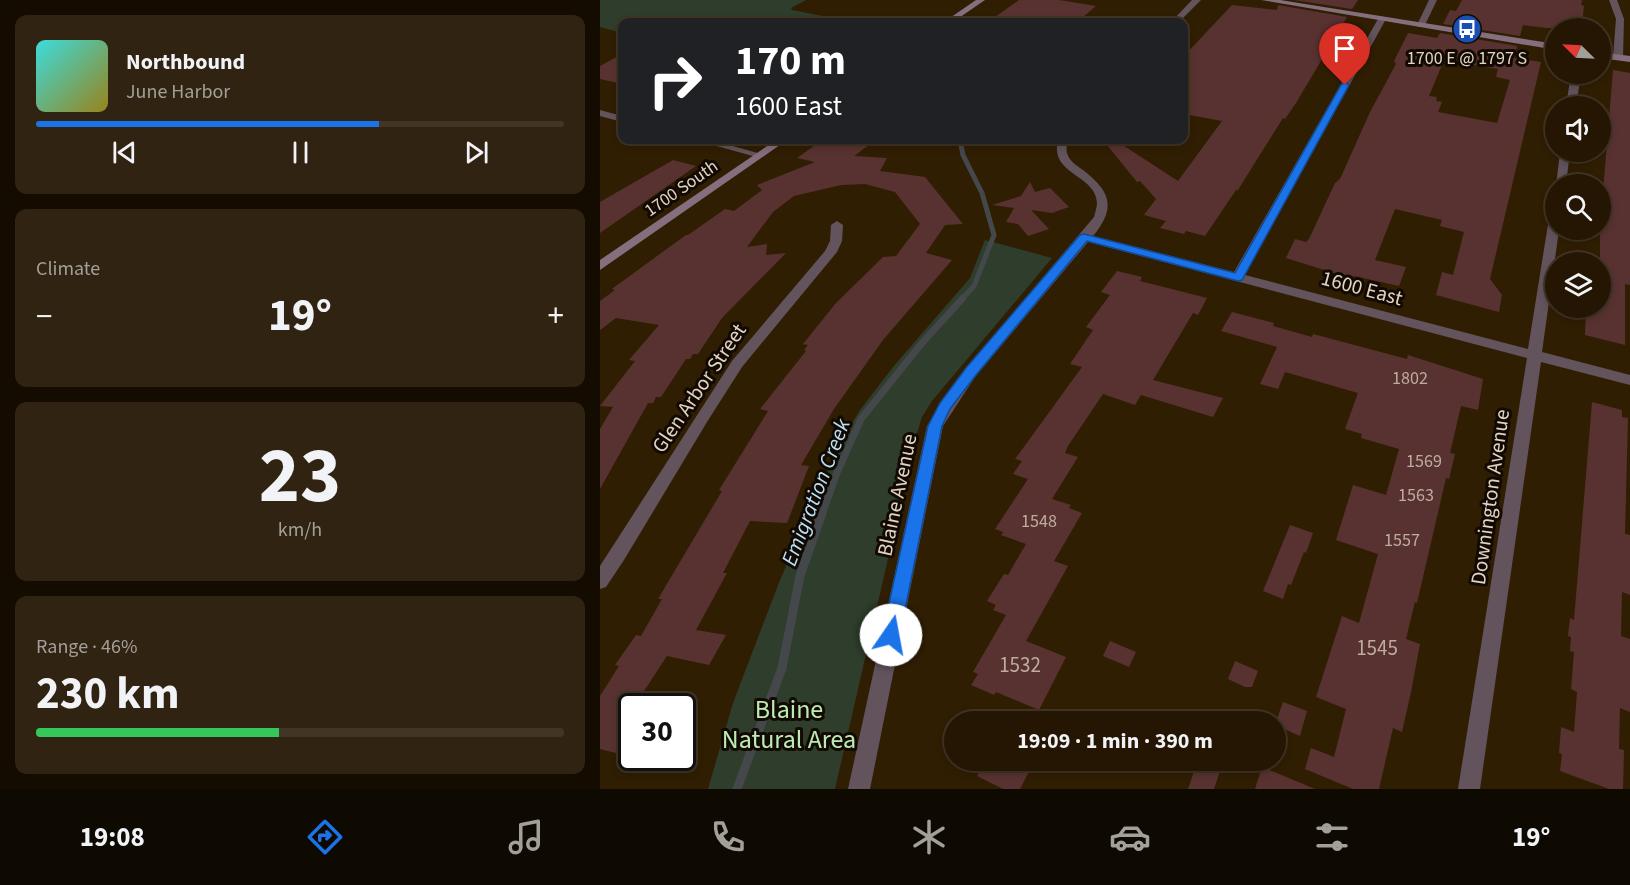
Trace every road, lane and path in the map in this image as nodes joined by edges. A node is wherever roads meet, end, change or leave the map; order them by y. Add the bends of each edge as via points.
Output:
1 (981, 0) edge
2 (1197, 0) edge
3 (1265, 0) edge
4 (1433, 0) edge
5 (1614, 0) edge
6 (954, 18) edge
7 (1179, 18) edge
8 (1382, 19) junction
9 (1420, 26) junction
10 (1545, 45) edge
11 (1611, 56) edge
12 (1618, 57) junction
13 (1630, 59) edge
14 (600, 113) edge
15 (618, 118) edge
16 (716, 144) edge
17 (776, 144) edge
18 (1061, 144) edge
19 (760, 155) junction
20 (837, 225) dead end
21 (1084, 237) junction
22 (1552, 240) edge
23 (600, 266) edge
24 (1238, 277) junction
25 (1534, 355) junction
26 (1630, 380) edge
27 (600, 582) edge
28 (859, 789) edge
29 (1469, 789) edge

1 - 6 street
2 - 7 street
3 - 8 street
4 - 9 street
5 - 12 street via 1620,19
8 - 9 street
8 - 24 street
9 - 10 street
11 - 12 street
12 - 13 street
14 - 15 street
16 - 19 street
17 - 19 street, 1700 South
18 - 21 street, Blaine Avenue via 1068,164 1099,189 1104,200 1101,215
19 - 23 street, 1700 South
20 - 27 street, Glen Arbor Street via 831,252 769,322 700,416
21 - 24 street, 1600 East
21 - 28 street, Blaine Avenue via 971,372 944,407 935,426
22 - 25 street, Downington Avenue
24 - 25 street, 1600 East
25 - 26 street, 1600 East
25 - 29 street, Downington Avenue

